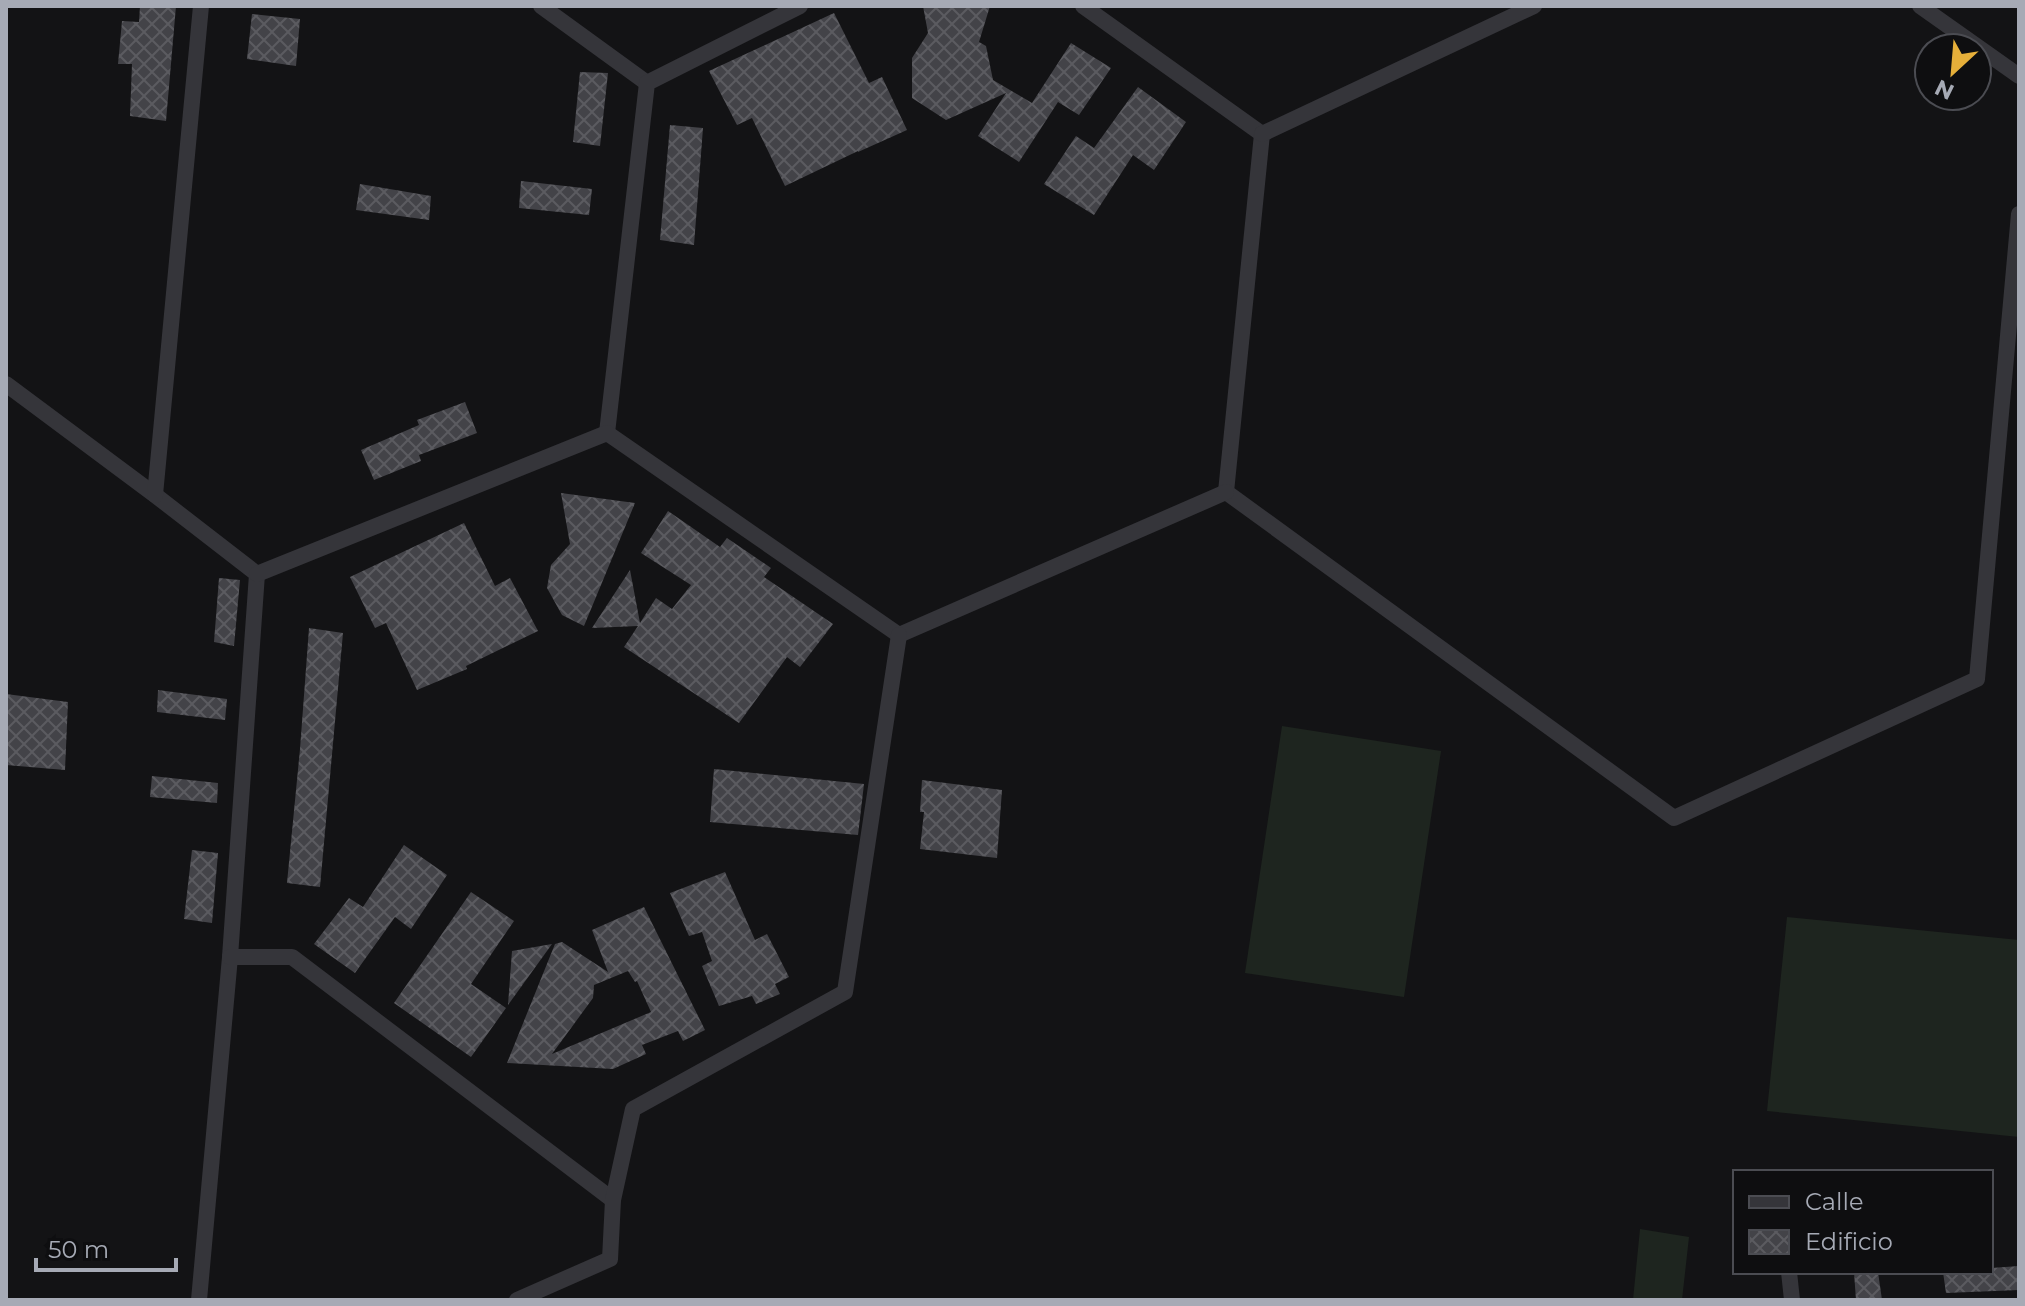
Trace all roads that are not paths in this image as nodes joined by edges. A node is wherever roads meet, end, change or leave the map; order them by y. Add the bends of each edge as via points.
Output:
1 (201, 6) edge
2 (541, 6) edge
3 (800, 6) edge
4 (1083, 6) edge
5 (1534, 6) edge
6 (1920, 6) edge
7 (2019, 76) edge
8 (647, 83) junction
9 (1262, 134) junction
10 (2019, 214) edge
11 (6, 384) edge
12 (607, 433) junction
13 (1226, 492) junction
14 (155, 495) junction
15 (257, 574) junction
16 (899, 635) junction
17 (230, 957) junction
18 (613, 1200) junction
19 (1789, 1274) edge
20 (199, 1300) edge
21 (517, 1300) edge
22 (1792, 1300) edge

1 - 14 street
2 - 8 street
3 - 8 street
4 - 9 street
5 - 9 street
6 - 7 street
8 - 12 street
9 - 13 street
10 - 13 street via 1977,679 1674,818
11 - 14 street
12 - 15 street
12 - 16 street
13 - 16 street
14 - 15 street
15 - 17 street
16 - 18 street via 845,992 633,1109
17 - 18 street via 292,957
17 - 20 street
18 - 21 street via 610,1259
19 - 22 street

